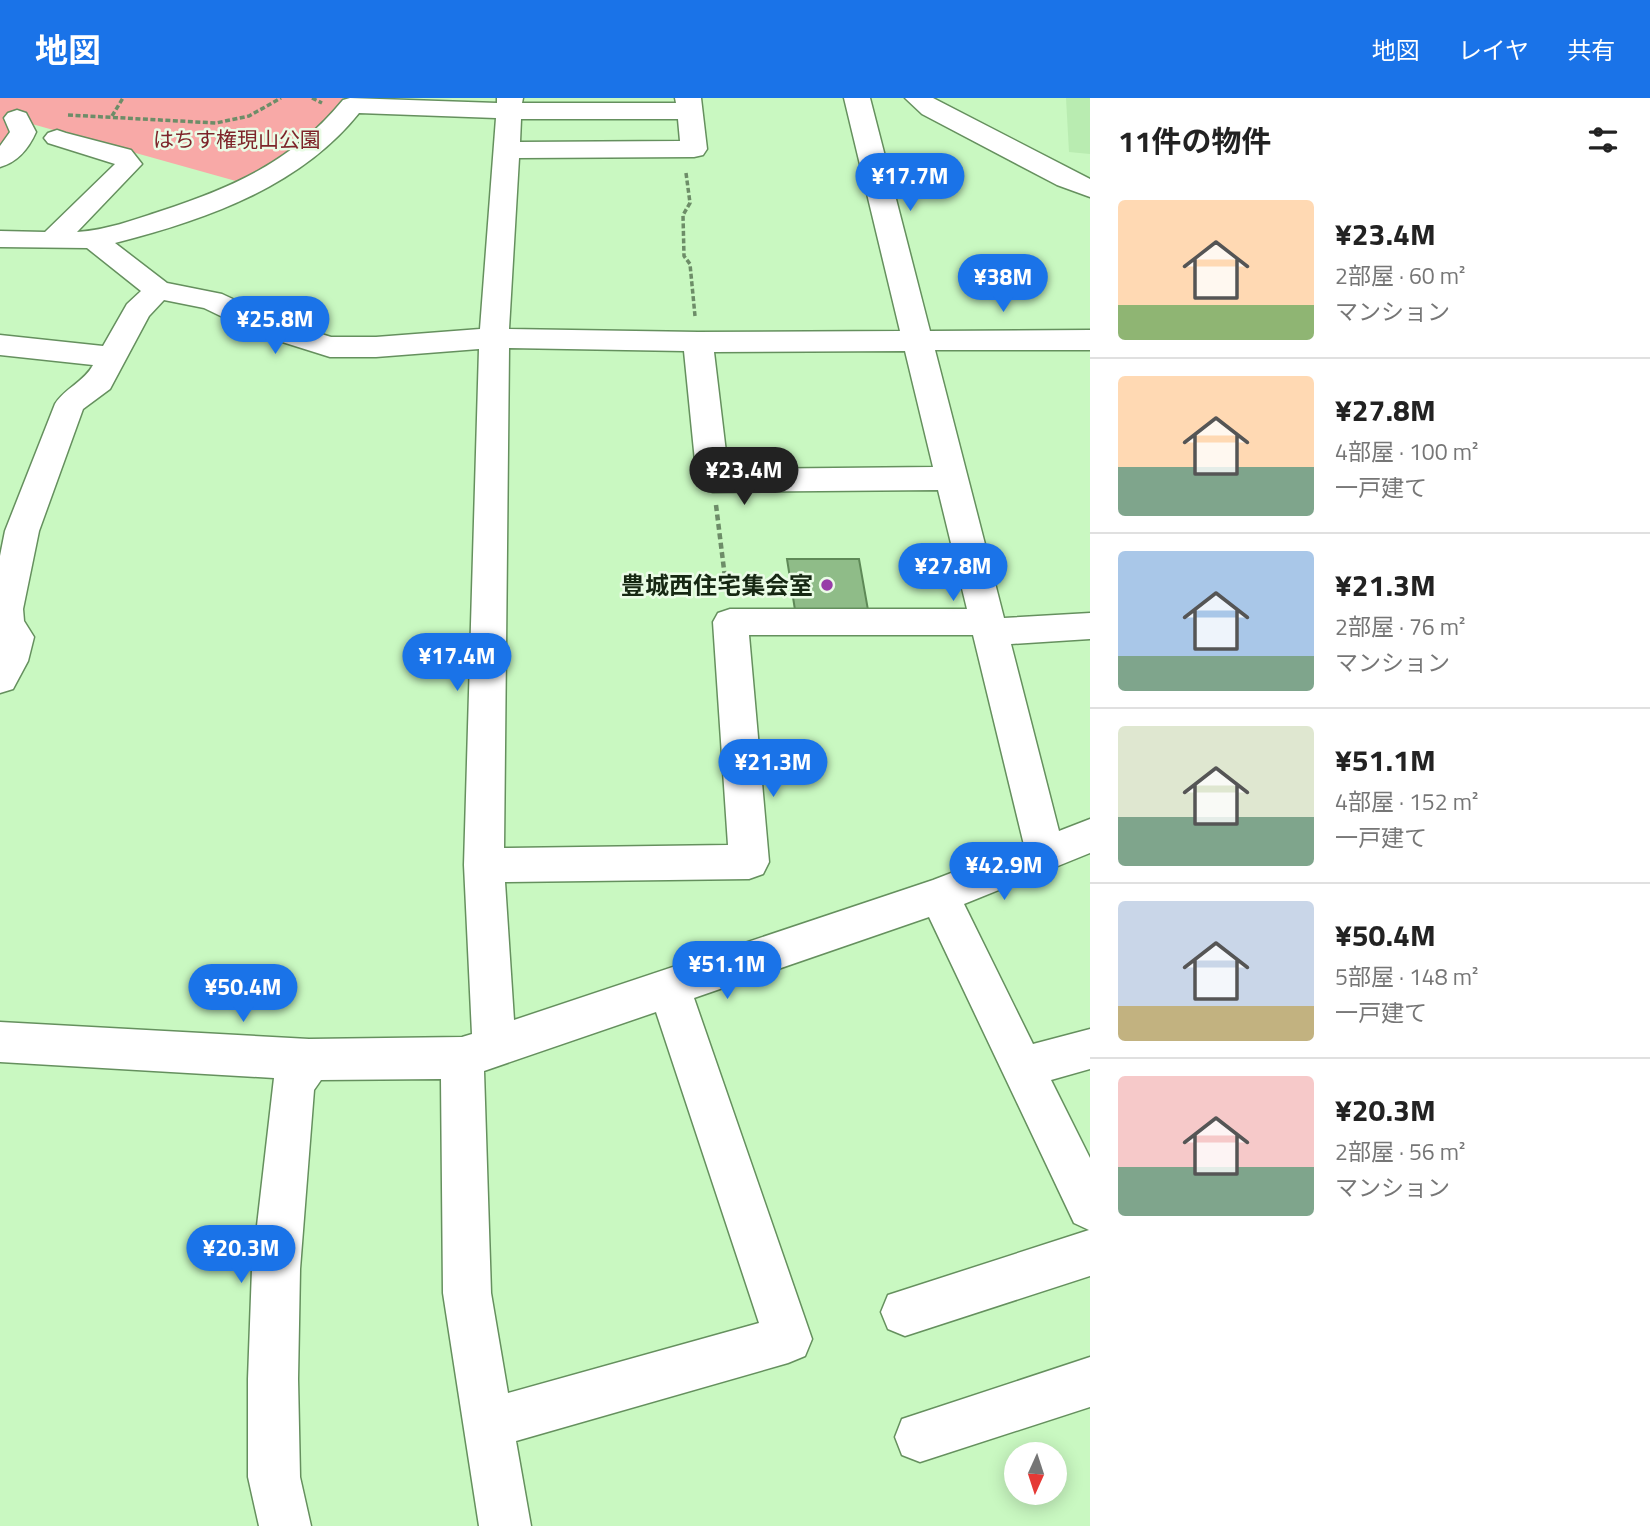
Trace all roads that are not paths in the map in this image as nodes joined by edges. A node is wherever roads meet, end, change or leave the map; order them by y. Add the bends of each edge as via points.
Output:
1 (857, 98) edge
2 (918, 98) edge
3 (353, 102) edge
4 (509, 104) edge
5 (689, 104) edge
6 (16, 118) road end
7 (57, 138) dead end
8 (505, 150) junction
9 (0, 159) edge
10 (1090, 188) edge
11 (0, 239) edge
12 (93, 239) junction
13 (53, 240) junction
14 (158, 290) junction
15 (494, 338) junction
16 (917, 339) junction
17 (1090, 340) edge
18 (698, 342) junction
19 (0, 345) edge
20 (110, 356) junction
21 (953, 478) junction
22 (3, 622) edge
23 (1090, 626) edge
24 (988, 627) junction
25 (0, 680) edge
26 (1090, 836) edge
27 (1045, 852) junction
28 (484, 865) junction
29 (939, 896) junction
30 (668, 988) junction
31 (0, 1042) edge
32 (1090, 1049) edge
33 (478, 1052) junction
34 (309, 1060) junction
35 (1022, 1067) junction
36 (1090, 1207) edge
37 (1090, 1253) edge
38 (905, 1312) dead end
39 (1090, 1382) edge
40 (488, 1424) junction
41 (920, 1437) dead end
42 (285, 1526) edge
43 (505, 1526) edge

1 - 16 street
2 - 10 street via 1066,180
3 - 4 street
3 - 12 street via 338,125 262,182 221,201
4 - 5 street
4 - 8 street
5 - 8 street via 694,149
6 - 9 street via 23,132 18,144
7 - 13 street via 122,156 129,164
8 - 15 street
11 - 13 street
12 - 13 street
12 - 14 street
14 - 15 street via 212,300 270,328 330,347 376,348
14 - 20 street via 137,311
15 - 18 street
15 - 28 street
16 - 17 street
16 - 18 street
16 - 21 street
18 - 21 street via 713,481
19 - 20 street
20 - 22 street via 99,382 70,404 22,531
21 - 24 street
22 - 25 street via 16,637
23 - 24 street
24 - 27 street
24 - 28 street via 730,622 749,862
26 - 27 street
27 - 29 street
28 - 33 street
29 - 30 street
29 - 35 street
30 - 33 street
30 - 40 street via 788,1339
31 - 34 street
32 - 35 street
33 - 34 street
33 - 40 street via 467,1293
34 - 42 street via 293,1085 276,1269 274,1477
35 - 36 street
37 - 38 street
39 - 41 street
40 - 43 street

